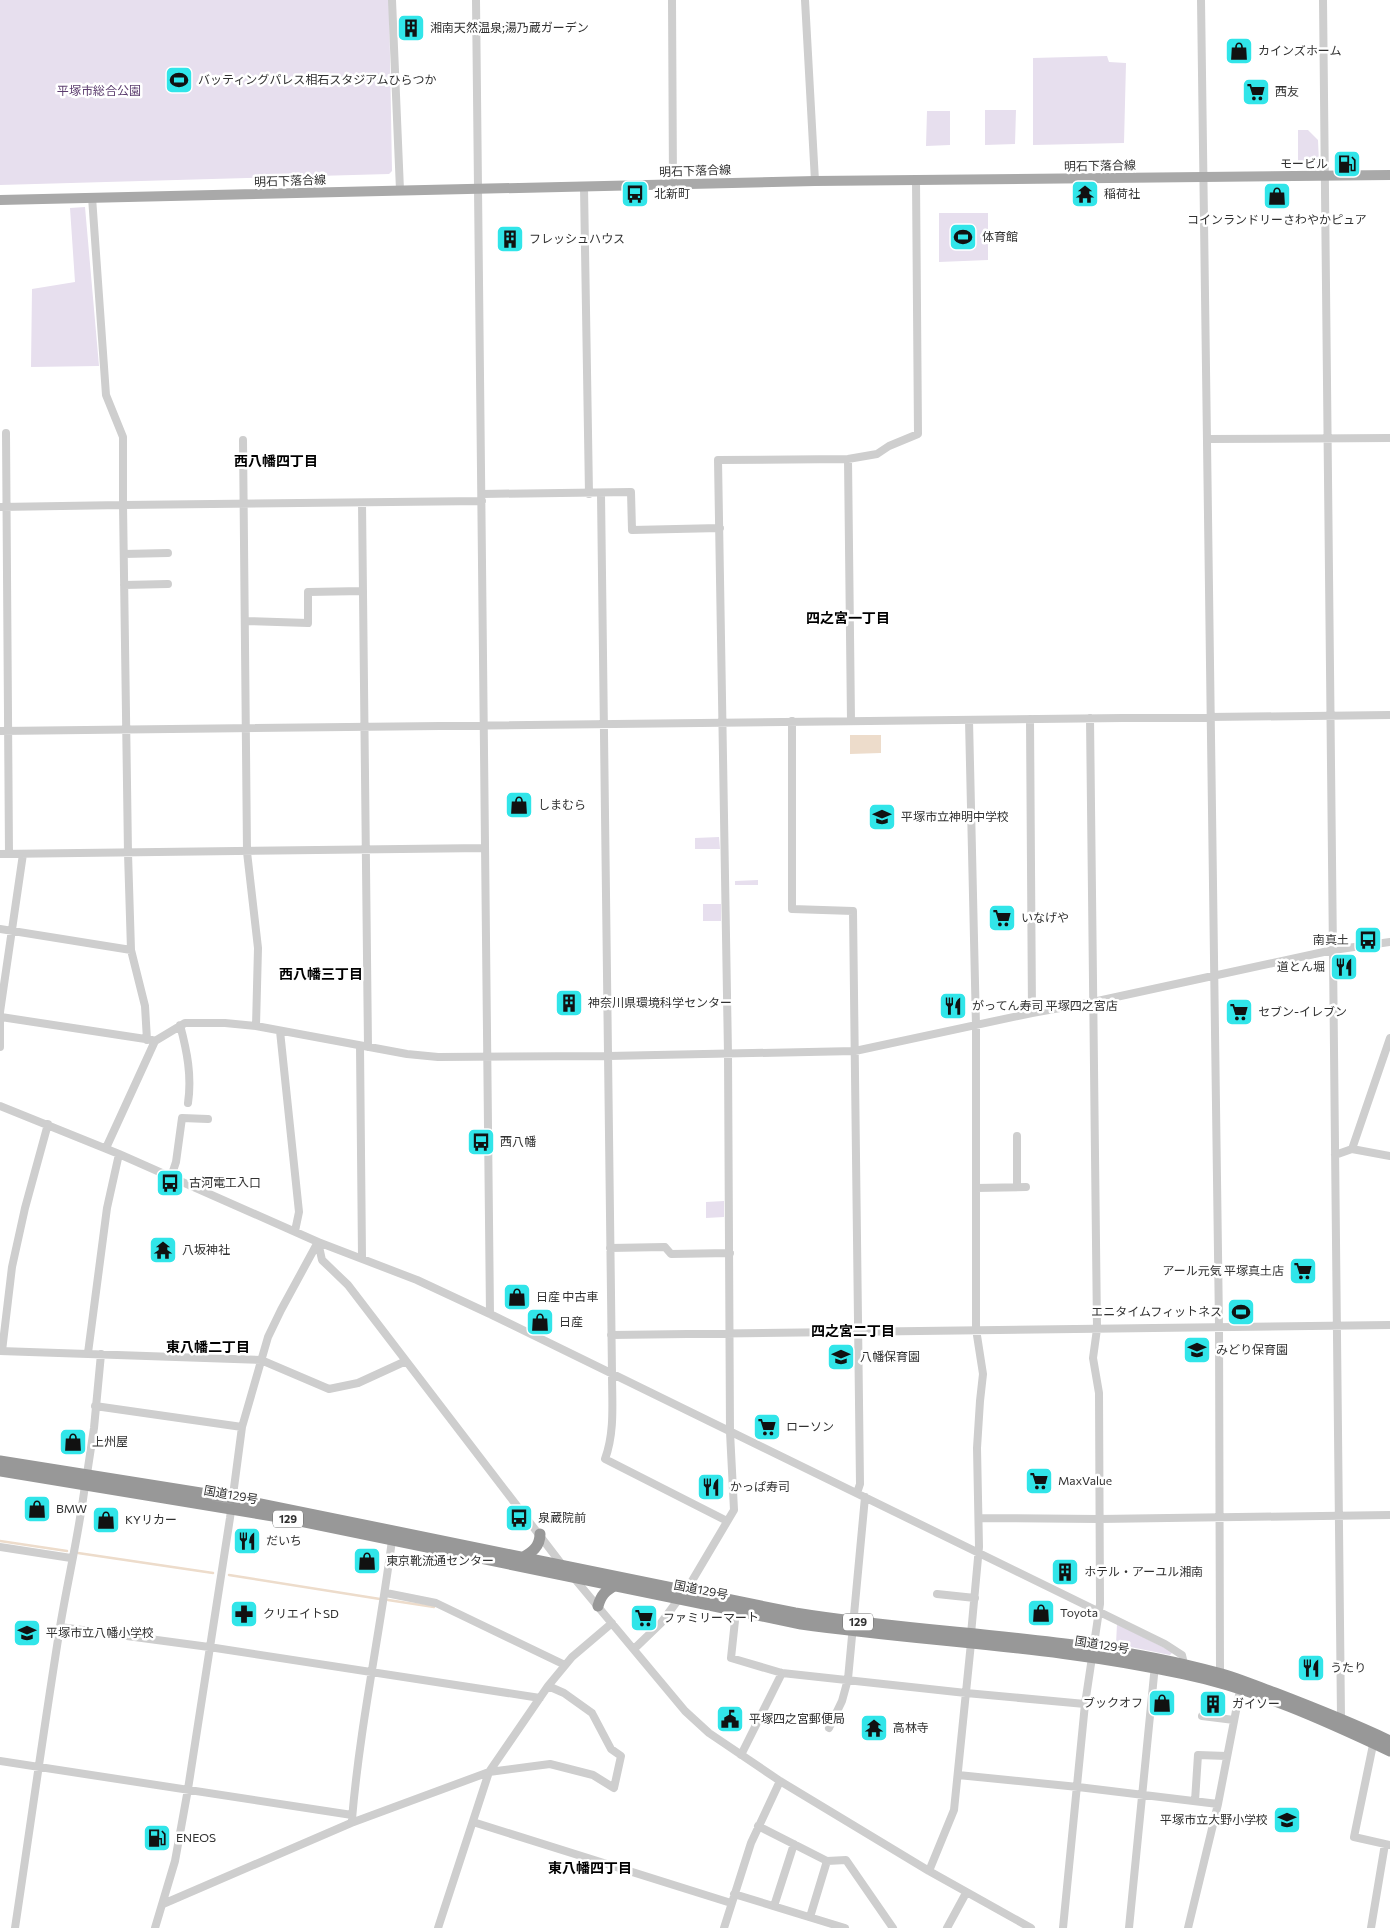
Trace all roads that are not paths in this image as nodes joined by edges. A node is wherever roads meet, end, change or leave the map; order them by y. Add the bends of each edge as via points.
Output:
1 (392, 0) edge
2 (476, 0) edge
3 (672, 0) edge
4 (805, 0) edge
5 (1201, 0) edge
6 (1323, 0) edge
7 (1390, 175) edge
8 (1325, 176) junction
9 (1204, 177) junction
10 (816, 180) junction
11 (916, 180) junction
12 (673, 184) junction
13 (584, 187) junction
14 (478, 188) junction
15 (400, 190) junction
16 (92, 197) junction
17 (0, 200) edge
18 (6, 433) dead end
19 (1327, 438) junction
20 (1390, 438) edge
21 (1207, 439) junction
22 (244, 440) dead end
23 (848, 460) junction
24 (589, 494) junction
25 (601, 494) junction
26 (482, 498) junction
27 (362, 503) junction
28 (245, 504) junction
29 (124, 505) junction
30 (3, 507) edge
31 (720, 528) junction
32 (168, 553) dead end
33 (124, 554) junction
34 (168, 584) dead end
35 (124, 585) junction
36 (363, 591) junction
37 (245, 622) junction
38 (1390, 715) edge
39 (1330, 716) junction
40 (1210, 717) junction
41 (1090, 718) junction
42 (1030, 719) junction
43 (969, 720) junction
44 (851, 721) junction
45 (723, 722) junction
46 (792, 722) junction
47 (605, 723) junction
48 (484, 725) junction
49 (364, 726) junction
50 (246, 728) junction
51 (126, 730) junction
52 (3, 731) edge
53 (485, 848) junction
54 (366, 850) junction
55 (246, 852) junction
56 (128, 853) junction
57 (0, 854) edge
58 (9, 854) junction
59 (23, 854) junction
60 (0, 929) edge
61 (11, 930) junction
62 (1390, 942) edge
63 (131, 950) junction
64 (1333, 950) junction
65 (1214, 975) junction
66 (1093, 1002) junction
67 (1032, 1012) junction
68 (0, 1017) edge
69 (180, 1025) junction
70 (256, 1026) junction
71 (976, 1026) junction
72 (280, 1031) junction
73 (1390, 1038) edge
74 (151, 1040) junction
75 (0, 1047) edge
76 (364, 1047) junction
77 (855, 1051) junction
78 (728, 1054) junction
79 (608, 1056) junction
80 (487, 1057) junction
81 (188, 1103) dead end
82 (0, 1106) edge
83 (208, 1119) dead end
84 (48, 1124) junction
85 (1017, 1136) dead end
86 (106, 1148) junction
87 (1352, 1149) junction
88 (119, 1154) junction
89 (1335, 1155) junction
90 (1390, 1156) edge
91 (171, 1177) junction
92 (1017, 1187) junction
93 (1026, 1187) dead end
94 (976, 1188) junction
95 (294, 1232) junction
96 (318, 1242) junction
97 (610, 1248) junction
98 (730, 1253) junction
99 (362, 1258) junction
100 (490, 1314) junction
101 (1336, 1325) junction
102 (1390, 1325) edge
103 (1219, 1326) junction
104 (1097, 1329) junction
105 (976, 1330) junction
106 (858, 1331) junction
107 (730, 1332) junction
108 (611, 1335) junction
109 (1, 1351) edge
110 (88, 1353) junction
111 (101, 1354) junction
112 (261, 1360) junction
113 (406, 1362) junction
114 (612, 1374) junction
115 (95, 1406) junction
116 (242, 1427) junction
117 (730, 1432) junction
118 (0, 1461) edge
119 (0, 1472) edge
120 (86, 1479) junction
121 (857, 1493) junction
122 (865, 1497) junction
123 (232, 1503) junction
124 (1390, 1515) edge
125 (1219, 1516) junction
126 (1338, 1516) junction
127 (979, 1518) junction
128 (1099, 1519) junction
129 (728, 1521) junction
130 (540, 1534) junction
131 (392, 1540) junction
132 (0, 1547) edge
133 (979, 1553) junction
134 (71, 1558) junction
135 (522, 1558) junction
136 (563, 1565) junction
137 (574, 1577) junction
138 (616, 1586) junction
139 (686, 1590) junction
140 (386, 1593) junction
141 (937, 1594) dead end
142 (974, 1598) junction
143 (678, 1600) junction
144 (598, 1606) junction
145 (736, 1611) junction
146 (1098, 1613) junction
147 (612, 1623) junction
148 (60, 1627) junction
149 (853, 1627) junction
150 (971, 1638) junction
151 (209, 1647) junction
152 (634, 1649) junction
153 (1093, 1652) junction
154 (1156, 1663) junction
155 (1184, 1664) junction
156 (565, 1665) junction
157 (372, 1672) junction
158 (782, 1673) junction
159 (1220, 1673) junction
160 (848, 1679) junction
161 (1241, 1685) junction
162 (548, 1686) junction
163 (966, 1693) junction
164 (540, 1698) junction
165 (1086, 1704) junction
166 (1202, 1716) dead end
167 (1341, 1718) junction
168 (1234, 1720) junction
169 (829, 1728) dead end
170 (1375, 1739) junction
171 (1390, 1741) edge
172 (1390, 1751) edge
173 (741, 1755) junction
174 (1227, 1756) junction
175 (0, 1761) edge
176 (38, 1767) junction
177 (489, 1772) junction
178 (958, 1775) junction
179 (780, 1781) junction
180 (1078, 1786) junction
181 (188, 1789) junction
182 (1141, 1794) junction
183 (1195, 1801) junction
184 (1218, 1804) junction
185 (352, 1819) junction
186 (473, 1822) junction
187 (758, 1826) junction
188 (794, 1844) junction
189 (1387, 1845) edge
190 (827, 1861) junction
191 (928, 1871) junction
192 (966, 1893) junction
193 (734, 1894) junction
194 (731, 1903) junction
195 (163, 1904) junction
196 (774, 1906) junction
197 (810, 1917) junction
198 (15, 1928) edge
199 (155, 1928) edge
200 (438, 1928) edge
201 (724, 1928) edge
202 (845, 1928) edge
203 (893, 1928) edge
204 (948, 1928) edge
205 (1031, 1928) edge
206 (1063, 1928) edge
207 (1129, 1928) edge
208 (1188, 1928) edge
209 (1371, 1928) edge

1 - 15 street
2 - 14 street
3 - 12 street
4 - 10 street
5 - 9 street
6 - 8 street
7 - 8 main road, 明石下落合線
8 - 9 main road, 明石下落合線
8 - 19 street
9 - 11 main road, 明石下落合線
9 - 21 street
10 - 11 main road, 明石下落合線
10 - 12 main road, 明石下落合線
11 - 23 street via 918,434 877,454
12 - 13 main road, 明石下落合線
13 - 14 main road, 明石下落合線
13 - 24 street
14 - 15 main road, 明石下落合線
14 - 26 street
15 - 16 main road, 明石下落合線
16 - 17 main road, 明石下落合線
16 - 29 street via 106,395 124,437
18 - 30 street
19 - 20 street
19 - 21 street
19 - 39 street
21 - 40 street
22 - 28 street
23 - 31 street via 718,460
23 - 44 street
24 - 25 street
24 - 26 street
25 - 31 street via 631,492 632,530
25 - 47 street
26 - 27 street
26 - 48 street
27 - 28 street
27 - 36 street
28 - 29 street
28 - 37 street
29 - 30 street
29 - 33 street
30 - 52 street
31 - 45 street
32 - 33 street
33 - 35 street
34 - 35 street
35 - 51 street
36 - 37 street via 308,592 308,622
36 - 49 street
37 - 50 street
38 - 39 street
39 - 40 street
39 - 64 street
40 - 41 street
40 - 65 street
41 - 42 street
41 - 66 street
42 - 43 street
42 - 67 street
43 - 44 street
43 - 71 street
44 - 46 street
45 - 46 street
45 - 47 street
45 - 78 street
46 - 77 street via 792,909 853,911
47 - 48 street
47 - 79 street
48 - 49 street
48 - 53 street
49 - 50 street
49 - 54 street
50 - 51 street
50 - 55 street
51 - 52 street
51 - 56 street
52 - 58 street
53 - 54 street
53 - 80 street
54 - 55 street
54 - 76 street
55 - 56 street
55 - 70 street via 258,948
56 - 59 street
56 - 63 street
57 - 58 street
58 - 59 street
59 - 61 street
60 - 61 street
61 - 63 street
61 - 68 street
62 - 64 street
63 - 74 street
64 - 65 street
64 - 89 street
65 - 66 street
65 - 103 street
66 - 67 street
66 - 104 street
67 - 71 street
68 - 74 street
68 - 75 street
69 - 70 street via 194,1022
69 - 74 street
69 - 81 street via 189,1061
70 - 72 street
71 - 77 street
71 - 94 street
72 - 76 street
72 - 95 street via 299,1212
73 - 87 street
74 - 86 street
76 - 80 street via 407,1054
76 - 99 street
77 - 78 street
77 - 106 street
78 - 79 street
78 - 98 street
79 - 80 street
79 - 97 street
80 - 100 street
82 - 84 street
83 - 91 street via 182,1118
84 - 86 street
84 - 109 street via 12,1267
85 - 92 street
86 - 88 street
87 - 89 street
87 - 90 street
88 - 91 street
88 - 110 street via 107,1208
89 - 101 street
91 - 95 street
92 - 93 street
92 - 94 street
94 - 105 street
95 - 96 street
96 - 99 street
96 - 112 street via 280,1310
96 - 113 street via 322,1260 348,1285
97 - 98 street via 665,1247 671,1254
97 - 108 street
98 - 107 street
99 - 100 street
100 - 114 street
101 - 102 street
101 - 103 street
101 - 126 street
103 - 104 street
103 - 125 street
104 - 105 street
104 - 128 street via 1093,1358 1099,1393
105 - 106 street
105 - 127 street via 983,1374 978,1448
106 - 107 street
106 - 121 street via 860,1484
107 - 108 street
107 - 117 street
108 - 114 street
109 - 110 street
110 - 111 street
111 - 112 street
111 - 115 street
112 - 113 street via 329,1388 358,1383
112 - 116 street
113 - 130 street
114 - 117 street
114 - 129 street via 612,1434 605,1459
115 - 116 street
115 - 120 street
116 - 123 street
117 - 121 street
117 - 129 street via 734,1510
118 - 120 highway, 国道129号 / 129
119 - 120 highway, 国道129号 / 129
120 - 123 highway, 国道129号 / 129
120 - 134 street
121 - 122 street
122 - 133 street
122 - 149 street
123 - 131 highway, 国道129号 / 129
123 - 135 highway, 国道129号 / 129 via 394,1530
123 - 151 street
124 - 126 street
125 - 126 street
125 - 128 street
125 - 159 street
126 - 167 street
127 - 128 street
127 - 133 street
128 - 146 street
129 - 139 street
130 - 135 highway via 537,1547
130 - 136 street
131 - 137 highway, 国道129号 / 129
131 - 140 street
132 - 134 street
133 - 142 street
133 - 146 street
134 - 148 street
135 - 136 highway, 国道129号 / 129
136 - 137 street
136 - 139 highway, 国道129号 / 129
137 - 138 highway, 国道129号 / 129
137 - 144 street
138 - 143 highway, 国道129号 / 129
138 - 144 highway via 606,1590
139 - 149 highway, 国道129号 / 129
140 - 156 street via 429,1600
140 - 157 street
141 - 142 street
142 - 150 street
143 - 145 highway, 国道129号 / 129
143 - 152 street via 661,1624
144 - 147 street
145 - 149 highway, 国道129号 / 129 via 801,1624
145 - 158 street via 731,1658
146 - 153 street
146 - 155 street via 1176,1650 1182,1655
147 - 152 street
147 - 156 street
148 - 151 street
148 - 176 street
149 - 150 highway, 国道129号 / 129
149 - 160 street
150 - 153 highway, 国道129号 / 129
150 - 163 street
151 - 157 street
151 - 181 street
152 - 173 street via 685,1711
153 - 154 highway, 国道129号 / 129
153 - 165 street
154 - 155 highway, 国道129号 / 129
154 - 161 highway, 国道129号 / 129 via 1186,1674
154 - 182 street
155 - 159 highway, 国道129号 / 129
156 - 162 street
157 - 164 street
157 - 185 street
158 - 160 street
158 - 173 street
159 - 161 highway, 国道129号 / 129
160 - 163 street
160 - 169 street
161 - 167 highway, 国道129号 / 129
161 - 168 street
161 - 170 highway, 国道129号 / 129
162 - 164 street
162 - 177 street via 592,1713 610,1749 621,1756 614,1788 593,1775 550,1764
163 - 165 street
163 - 178 street
164 - 177 street
165 - 180 street
166 - 168 street
167 - 170 highway, 国道129号 / 129
168 - 174 street
170 - 171 highway, 国道129号 / 129
170 - 172 highway, 国道129号 / 129
170 - 189 street via 1354,1837
173 - 179 street
174 - 183 street via 1198,1755
174 - 184 street
175 - 176 street
176 - 181 street
176 - 198 street
177 - 185 street
177 - 186 street
178 - 180 street
178 - 191 street via 954,1810
179 - 187 street
179 - 191 street
180 - 182 street
180 - 206 street
181 - 185 street
181 - 195 street via 175,1861
182 - 183 street
182 - 207 street
183 - 184 street
184 - 208 street
185 - 195 street
186 - 194 street
186 - 200 street
187 - 188 street
187 - 193 street
188 - 190 street
188 - 196 street
189 - 209 street
190 - 197 street
190 - 203 street via 846,1860
191 - 192 street
192 - 204 street
192 - 205 street
193 - 194 street
193 - 196 street
194 - 201 street
195 - 199 street
196 - 197 street
197 - 202 street

